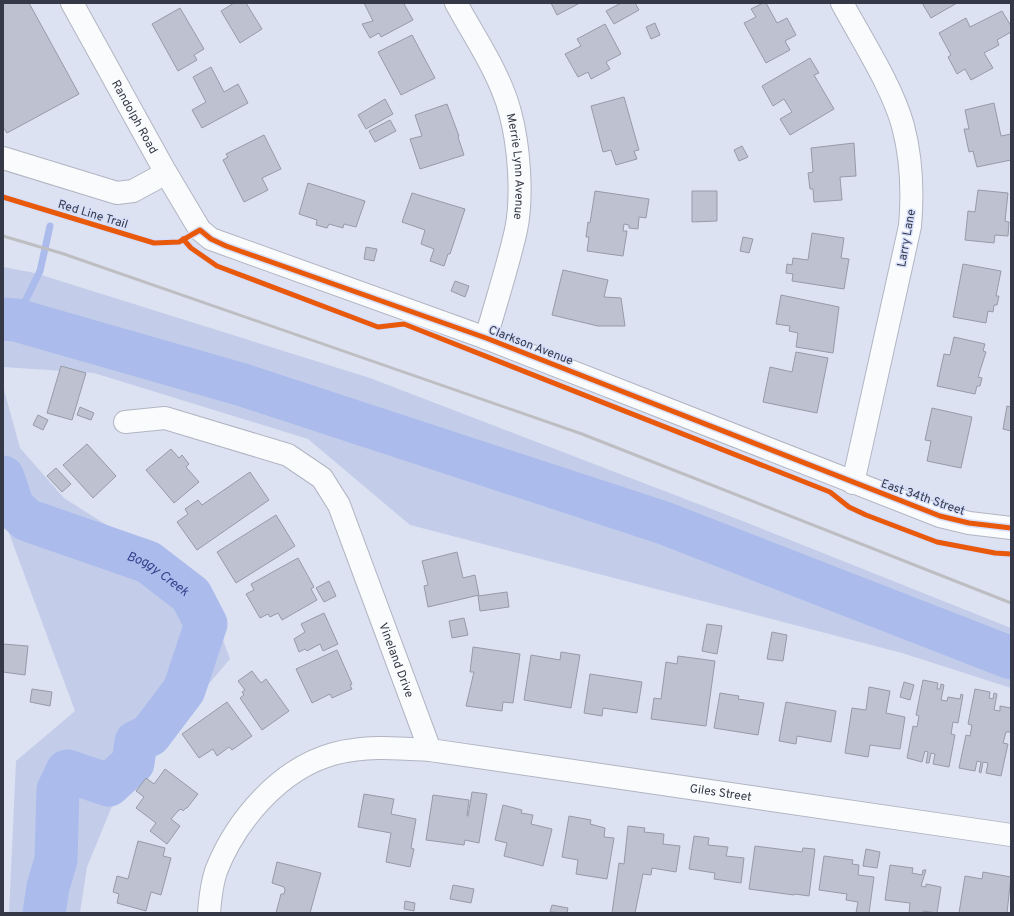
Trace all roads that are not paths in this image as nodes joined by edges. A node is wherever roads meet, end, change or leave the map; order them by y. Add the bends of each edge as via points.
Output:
1 (72, 3) edge
2 (456, 3) edge
3 (842, 3) edge
4 (3, 158) edge
5 (166, 173) junction
6 (200, 230) joint
7 (486, 338) junction
8 (125, 422) dead end
9 (854, 483) junction
10 (1011, 528) edge
11 (430, 750) junction
12 (1011, 835) edge
13 (209, 913) edge

1 - 5 street, Randolph Road
2 - 7 street, Merrie Lynn Avenue via 496,76 510,112 516,147 519,187 516,228
3 - 9 street, Larry Lane via 891,94 910,158 913,191 910,226
4 - 5 street via 117,193 133,191
5 - 6 street, Randolph Road
6 - 7 street, Clarkson Avenue via 226,246
7 - 9 street, Clarkson Avenue
8 - 11 street, Vineland Drive via 165,418 288,455 322,478 339,505
9 - 10 street, East 34th Street via 940,516 969,523
11 - 12 street, Giles Street
11 - 13 street via 379,747 334,754 302,767 261,799 234,835 216,872

